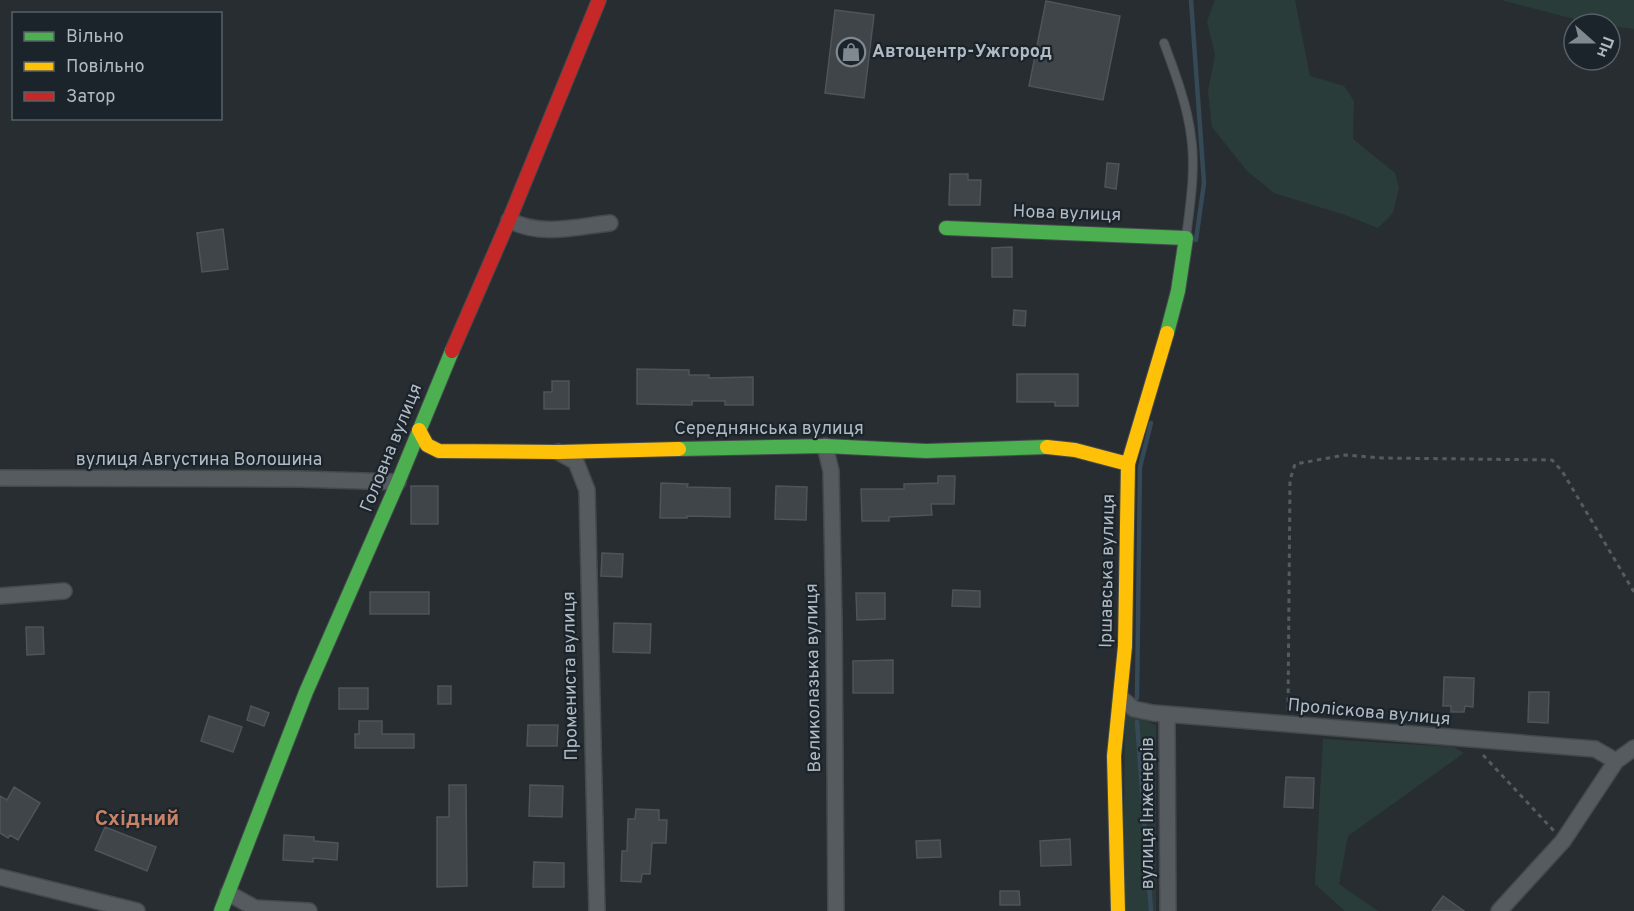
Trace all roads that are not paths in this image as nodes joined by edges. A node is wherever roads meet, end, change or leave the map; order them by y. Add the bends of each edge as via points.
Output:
1 (599, 0) edge
2 (1164, 43) dead end
3 (509, 220) junction
4 (610, 223) dead end
5 (946, 228) dead end
6 (1186, 238) junction
7 (419, 430) junction
8 (825, 446) junction
9 (558, 452) junction
10 (1128, 464) junction
11 (0, 478) edge
12 (398, 482) junction
13 (64, 591) dead end
14 (0, 596) edge
15 (1121, 698) junction
16 (1167, 715) junction
17 (1634, 748) edge
18 (1616, 761) junction
19 (0, 877) edge
20 (228, 892) junction
21 (137, 911) edge
22 (221, 911) edge
23 (309, 911) edge
24 (597, 911) edge
25 (836, 911) edge
26 (1118, 911) edge
27 (1168, 911) edge
28 (1499, 911) edge

1 - 3 street, Головна вулиця
2 - 6 lane via 1191,136
3 - 4 street via 522,227 550,231
3 - 7 street, Головна вулиця
5 - 6 street, Нова вулиця
6 - 10 street, Іршавська вулиця via 1178,291
7 - 9 street, Середнянська вулиця via 427,445 440,451
7 - 12 street, Головна вулиця
8 - 9 street, Середнянська вулиця
8 - 10 street, Середнянська вулиця via 927,451 1044,447 1075,450
8 - 25 street, Великолазька вулиця via 831,471
9 - 24 street, Промениста вулиця via 576,462 587,490
10 - 15 street, Іршавська вулиця
11 - 12 street, вулиця Августина Волошина
12 - 20 street, Головна вулиця via 306,692
13 - 14 street
15 - 16 street, Проліскова вулиця via 1134,709
15 - 26 street, Іршавська вулиця via 1114,756
16 - 18 street, Проліскова вулиця via 1595,750
16 - 27 street, вулиця Інженерів
17 - 18 street
18 - 28 street via 1563,841
19 - 21 street
20 - 22 street, Головна вулиця
20 - 23 street via 255,908

